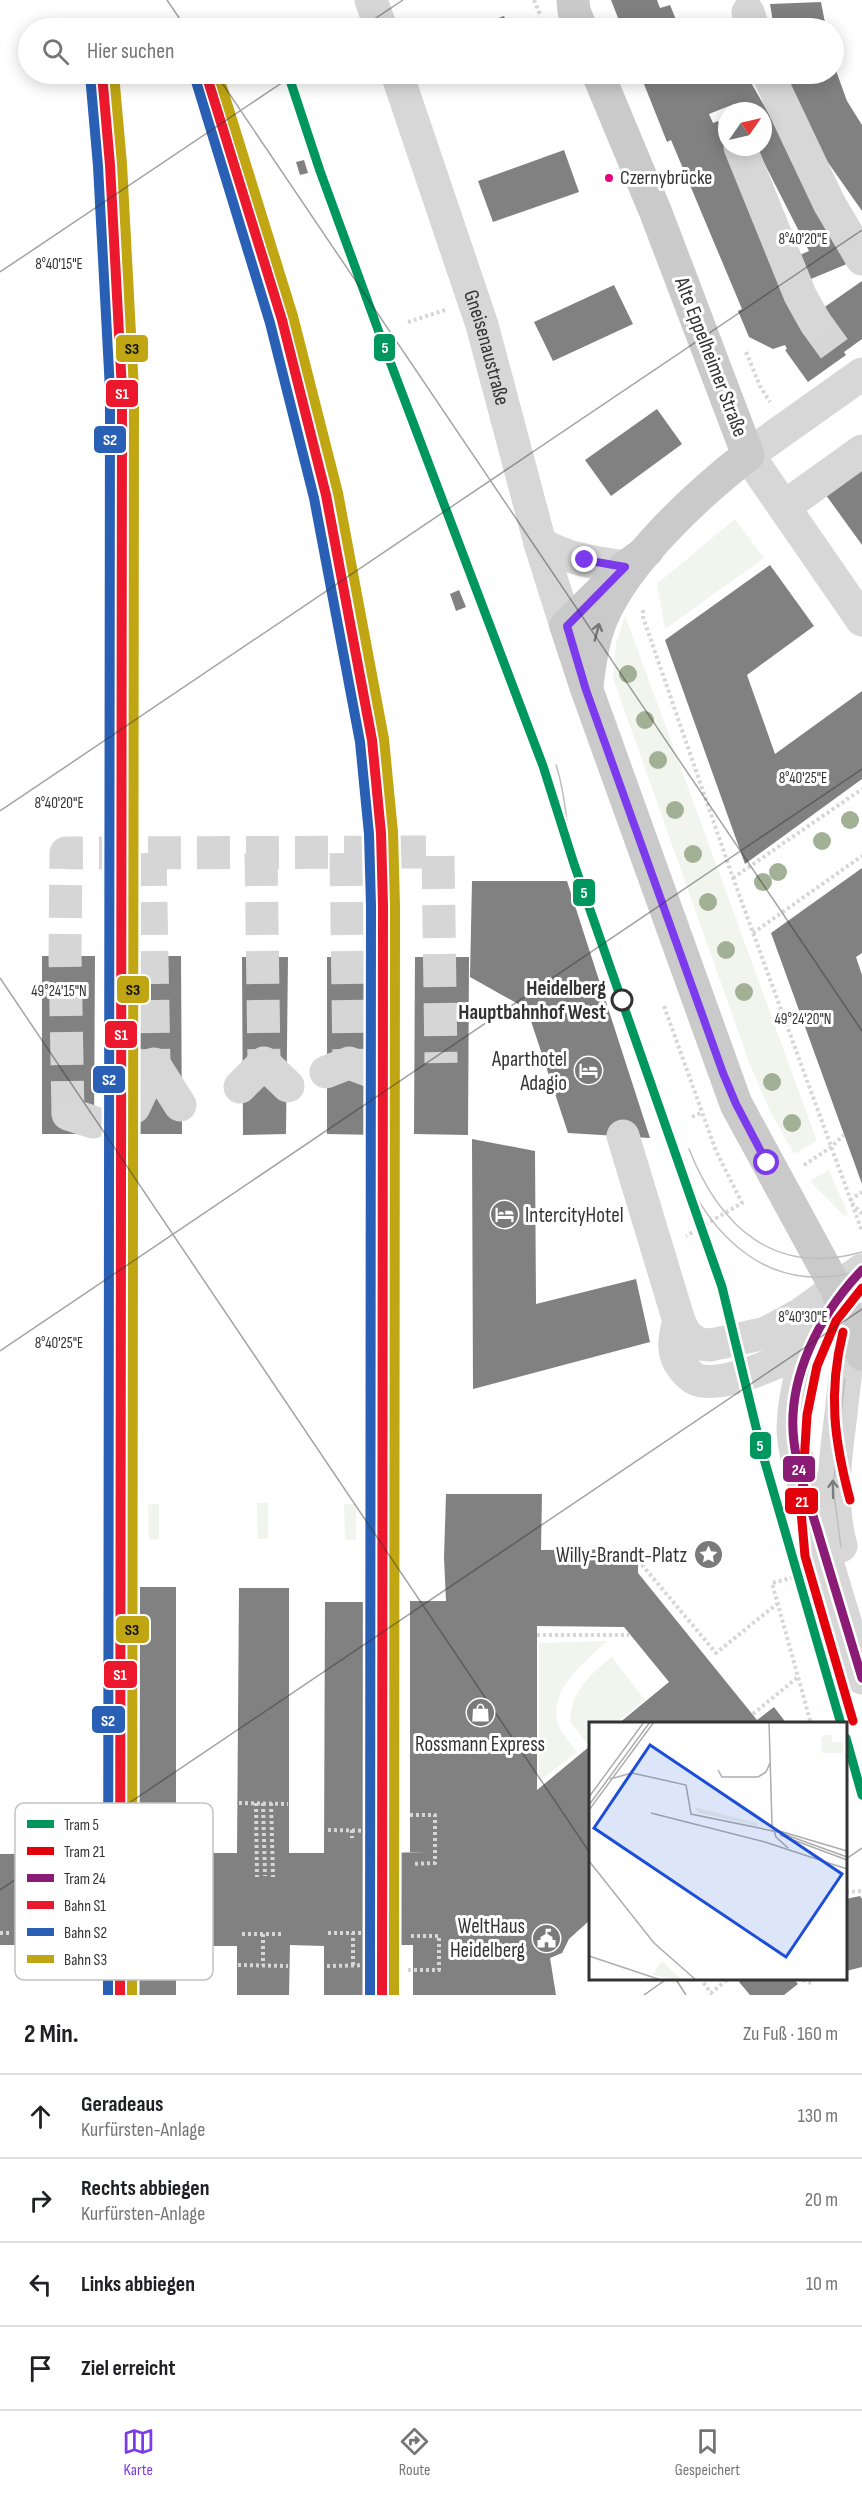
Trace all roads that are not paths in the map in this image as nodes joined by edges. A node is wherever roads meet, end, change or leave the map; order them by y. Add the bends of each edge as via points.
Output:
1 (371, 0) edge
2 (377, 18) edge
3 (400, 84) edge
4 (602, 84) edge
5 (773, 84) edge
6 (744, 156) edge
7 (862, 259) edge
8 (815, 322) tunnel mouth
9 (853, 370) edge
10 (862, 451) edge
11 (748, 455) junction
12 (784, 507) junction
13 (540, 543) junction
14 (636, 559) junction
15 (862, 620) edge
16 (567, 626) junction
17 (586, 690) junction
18 (326, 1072) dead end
19 (376, 1073) dead end
20 (288, 1086) dead end
21 (240, 1087) dead end
22 (180, 1105) dead end
23 (134, 1107) dead end
24 (624, 1136) dead end
25 (840, 1332) edge
26 (862, 1619) edge
27 (862, 1677) edge

1 - 2 street
3 - 13 street, Gneisenaustraße via 482,324
4 - 11 main road, Alte Eppelheimer Straße
5 - 7 street via 829,203
6 - 8 street via 800,295
9 - 11 street
10 - 12 street
11 - 12 street, Alte Eppelheimer Straße
11 - 14 main road via 708,486
12 - 15 street, Alte Eppelheimer Straße
13 - 14 street via 574,558
13 - 16 street, Gneisenaustraße
14 - 16 main road
17 -> 14 main road via 601,620
16 - 17 main road
17 - 25 main road via 736,1104
18 - 19 street via 349,1063
20 - 21 street via 264,1063
22 - 23 street via 154,1064
24 - 25 street via 687,1345
26 -> 25 street via 838,1535 833,1502
25 - 27 street via 798,1387 794,1447

